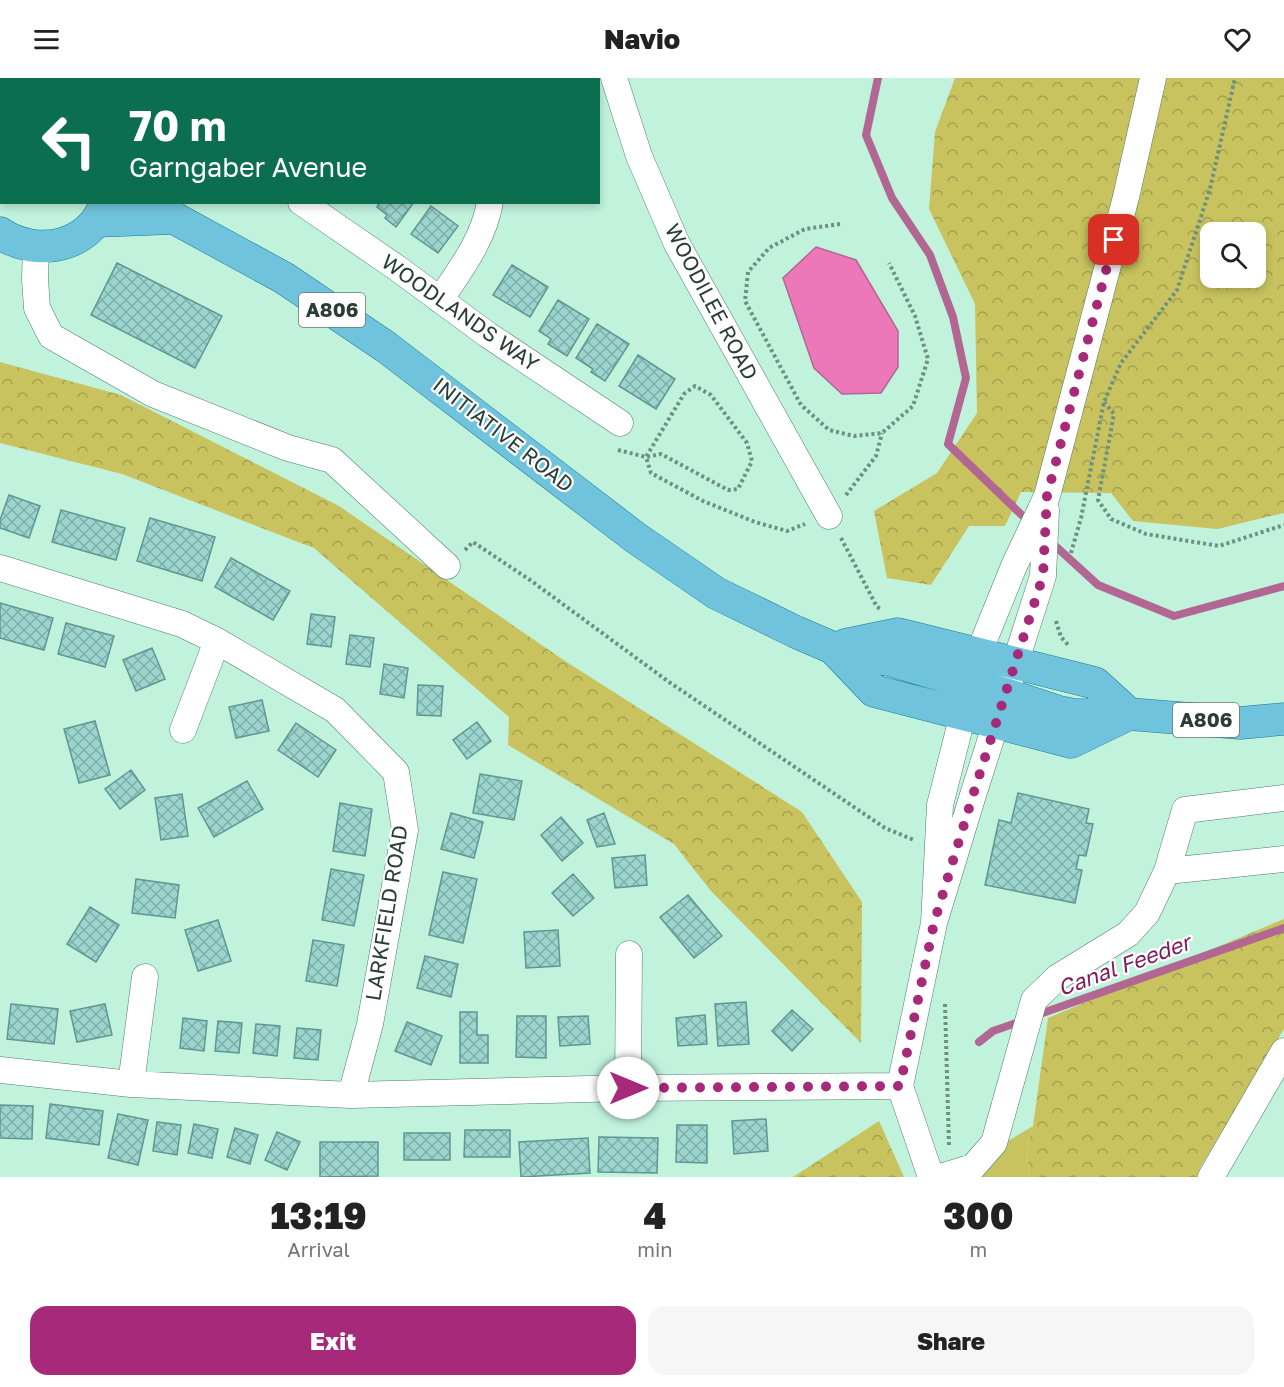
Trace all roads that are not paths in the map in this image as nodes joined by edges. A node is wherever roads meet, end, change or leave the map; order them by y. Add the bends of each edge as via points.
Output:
1 (614, 78) edge
2 (1153, 78) edge
3 (304, 204) edge
4 (490, 204) edge
5 (165, 210) edge
6 (101, 212) edge
7 (0, 233) edge
8 (36, 247) junction
9 (440, 300) junction
10 (620, 423) dead end
11 (1048, 491) junction
12 (829, 516) road end
13 (447, 566) road end
14 (0, 568) edge
15 (217, 641) junction
16 (833, 648) junction
17 (1015, 663) junction
18 (974, 670) junction
19 (1000, 708) junction
20 (1129, 714) junction
21 (963, 715) junction
22 (1284, 719) edge
23 (183, 730) dead end
24 (1284, 798) edge
25 (1284, 859) edge
26 (1167, 871) junction
27 (934, 923) junction
28 (629, 954) dead end
29 (145, 977) dead end
30 (1284, 1051) edge
31 (0, 1070) edge
32 (131, 1084) junction
33 (900, 1086) junction
34 (628, 1088) junction
35 (351, 1095) junction
36 (931, 1177) edge
37 (941, 1177) edge
38 (1211, 1177) edge

1 - 12 street, WOODILEE ROAD via 639,156 677,244
2 - 11 street via 1126,197
3 - 9 street, WOODLANDS WAY
4 - 9 street via 476,243
5 - 6 main road, A806
5 - 16 main road, INITIATIVE ROAD / A806 via 284,278 386,347 636,538 716,593
6 - 8 main road via 82,234 65,243
7 - 8 main road
8 - 13 street via 37,308 51,336 153,394 288,448 332,460
9 - 10 street, WOODLANDS WAY
11 - 17 street via 1043,576
11 - 18 street
14 - 15 street, LARKFIELD ROAD via 182,624
15 - 23 street
15 - 35 street, LARKFIELD ROAD via 335,710 396,772 405,830 370,1024
16 - 18 main road, A806 via 898,634
16 - 21 main road, INITIATIVE ROAD / A806 via 874,692
17 - 18 main road, A806
17 - 19 street
17 - 20 main road, A806 via 1095,683
18 - 19 main road, A806
18 - 21 street
19 - 20 main road, INITIATIVE ROAD / A806 via 1071,742
19 - 21 main road, INITIATIVE ROAD / A806
19 - 27 street
20 - 22 main road, A806 via 1240,723
21 - 27 street via 940,805
24 - 26 street via 1185,810
25 - 26 street
26 - 37 street via 1147,913 1128,934 1058,977 1035,1000 994,1143 973,1167
27 - 33 street
28 - 34 street
29 - 32 street
30 - 38 street
31 - 32 street
32 - 35 street
33 - 34 street
33 - 36 street
34 - 35 street

